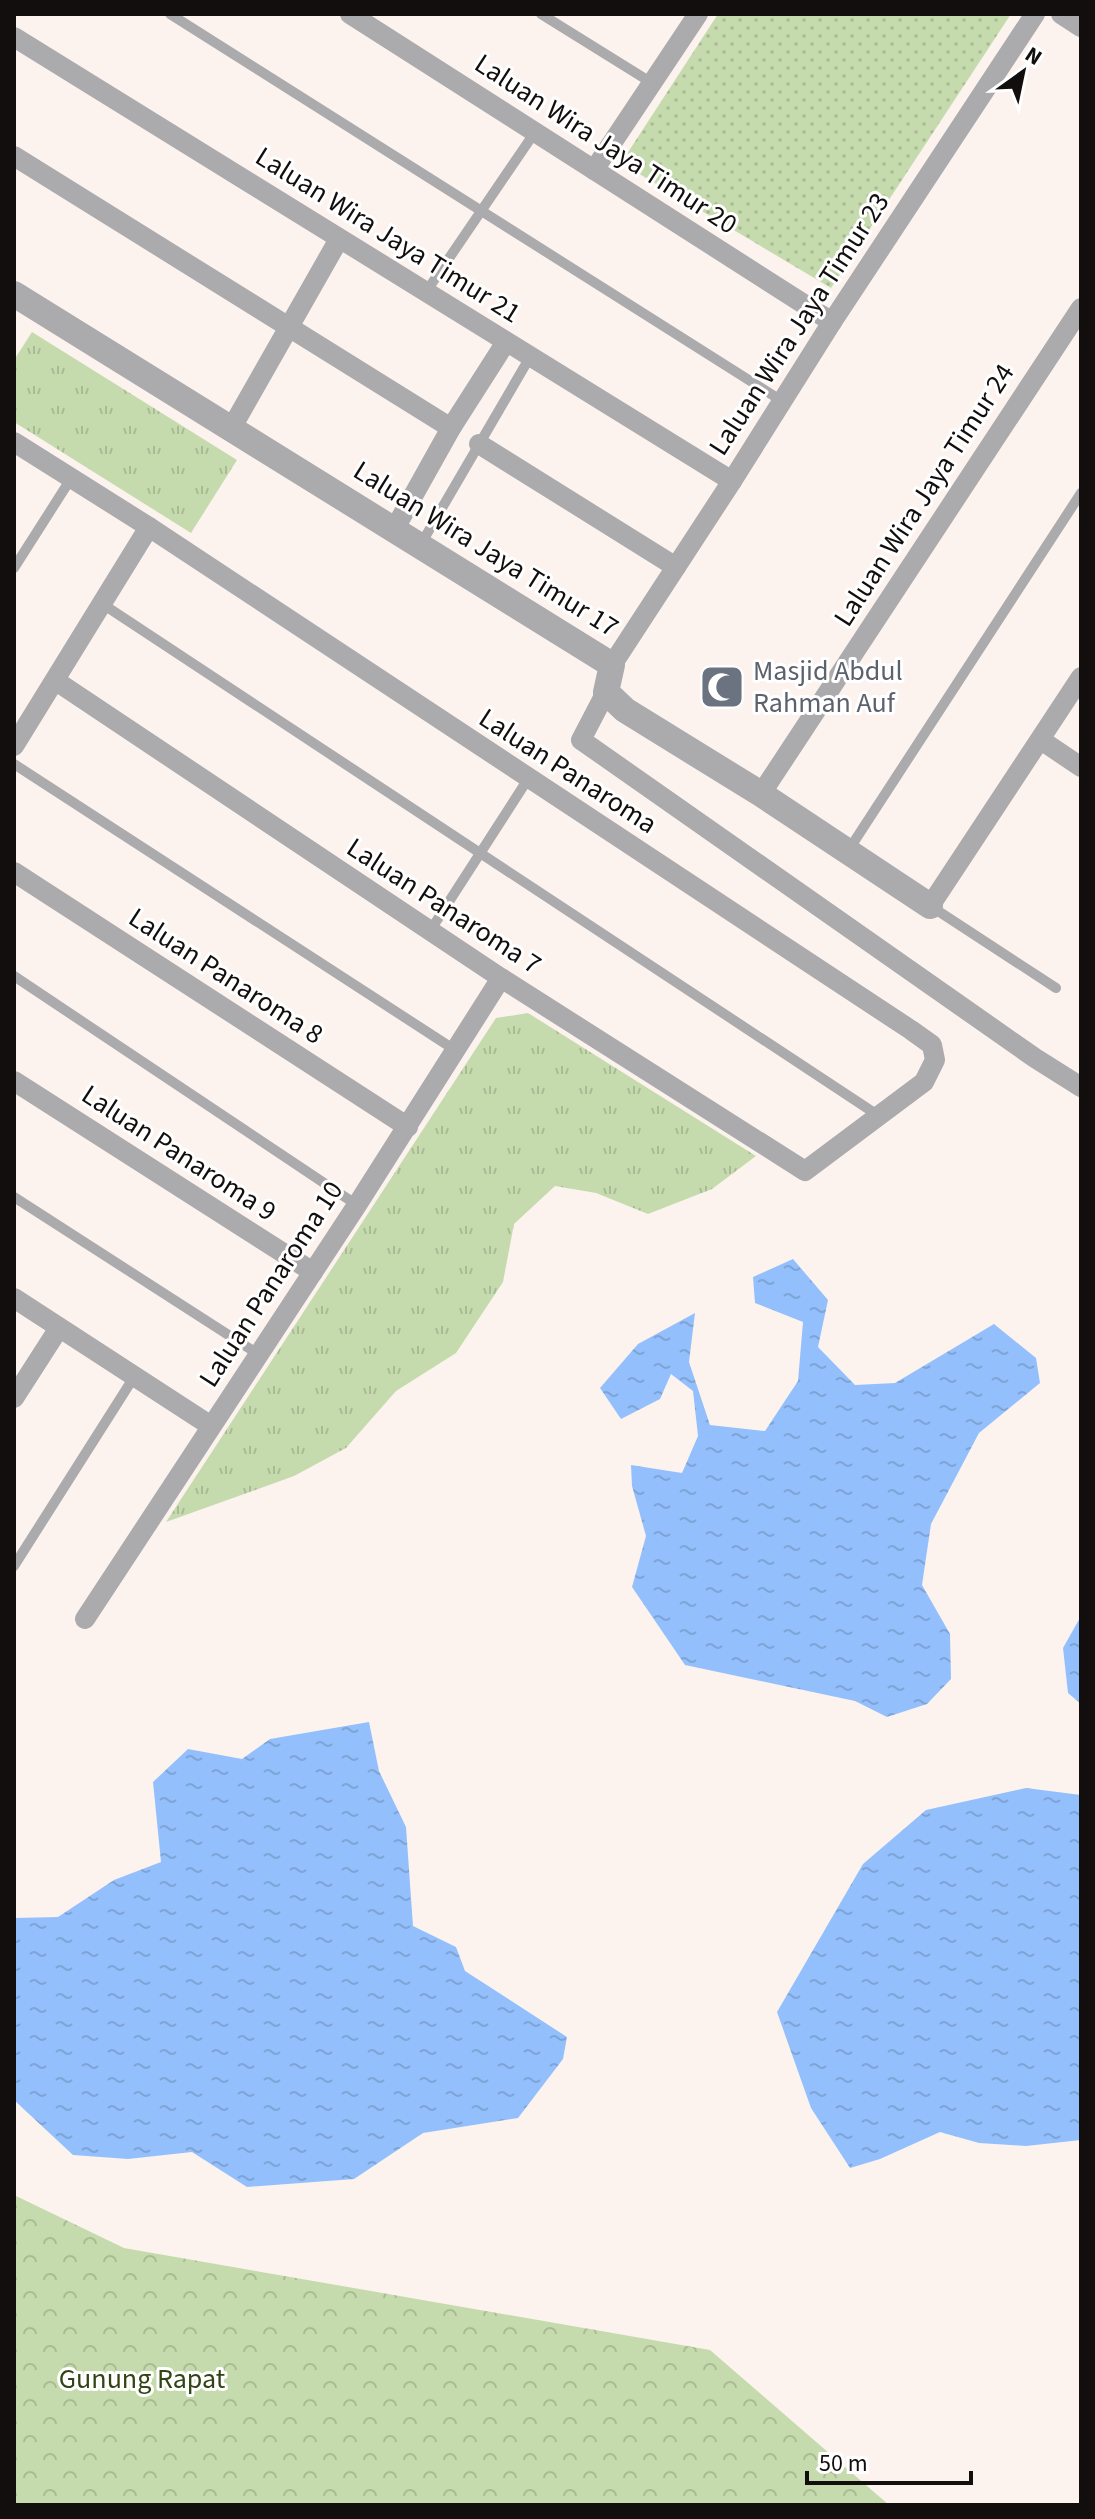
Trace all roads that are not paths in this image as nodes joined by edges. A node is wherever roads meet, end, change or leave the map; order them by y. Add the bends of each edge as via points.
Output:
1 (170, 14) edge
2 (350, 14) edge
3 (541, 14) edge
4 (698, 14) edge
5 (1035, 14) edge
6 (1061, 14) edge
7 (1081, 27) edge
8 (14, 37) edge
9 (652, 83) junction
10 (535, 132) junction
11 (14, 156) edge
12 (594, 170) junction
13 (479, 212) junction
14 (339, 239) junction
15 (426, 292) junction
16 (14, 294) edge
17 (1081, 308) edge
18 (832, 322) junction
19 (289, 328) junction
20 (506, 342) junction
21 (530, 357) junction
22 (782, 401) junction
23 (451, 428) junction
24 (231, 429) junction
25 (14, 442) edge
26 (479, 444) junction
27 (72, 477) junction
28 (732, 481) junction
29 (1081, 493) edge
30 (149, 527) junction
31 (394, 530) junction
32 (420, 546) junction
33 (676, 567) junction
34 (14, 568) edge
35 (101, 603) junction
36 (612, 665) junction
37 (1081, 677) edge
38 (56, 681) junction
39 (606, 692) junction
40 (1041, 740) junction
41 (14, 746) edge
42 (14, 764) edge
43 (1081, 767) edge
44 (528, 779) junction
45 (761, 794) junction
46 (480, 852) junction
47 (847, 853) junction
48 (14, 872) edge
49 (930, 906) junction
50 (430, 931) junction
51 (14, 976) edge
52 (501, 978) junction
53 (1056, 988) dead end
54 (455, 1050) junction
55 (14, 1081) edge
56 (1081, 1087) edge
57 (879, 1116) junction
58 (408, 1127) junction
59 (805, 1171) joint
60 (14, 1197) edge
61 (357, 1205) junction
62 (313, 1272) junction
63 (14, 1298) edge
64 (59, 1328) junction
65 (258, 1354) junction
66 (134, 1377) junction
67 (14, 1398) edge
68 (211, 1426) junction
69 (14, 1566) edge
70 (85, 1619) dead end

1 - 13 lane
2 - 10 street, Laluan Wira Jaya Timur 20
3 - 9 lane
4 - 9 street
5 - 18 street, Laluan Wira Jaya Timur 23
6 - 7 street
8 - 14 street, Laluan Wira Jaya Timur 21
9 - 12 street
10 - 12 street, Laluan Wira Jaya Timur 20
10 - 13 lane
11 - 19 street
12 - 18 street, Laluan Wira Jaya Timur 20
13 - 15 lane
13 - 22 lane
14 - 15 street, Laluan Wira Jaya Timur 21
14 - 19 street
15 - 20 street, Laluan Wira Jaya Timur 21
16 - 24 street, Laluan Wira Jaya Timur 17
17 - 45 street, Laluan Wira Jaya Timur 24
18 - 22 street, Laluan Wira Jaya Timur 23
19 - 23 street
19 - 24 street
20 - 21 street, Laluan Wira Jaya Timur 21
20 - 23 street
21 - 26 lane
21 - 28 street, Laluan Wira Jaya Timur 21
22 - 28 street, Laluan Wira Jaya Timur 23
23 - 31 street
24 - 31 street, Laluan Wira Jaya Timur 17
25 - 27 street, Laluan Panaroma
26 - 32 lane
26 - 33 street
27 - 30 street, Laluan Panaroma
27 - 34 lane
28 - 33 street, Laluan Wira Jaya Timur 23
29 - 47 lane
30 - 35 street
30 - 44 street, Laluan Panaroma
31 - 32 street, Laluan Wira Jaya Timur 17
32 - 36 street, Laluan Wira Jaya Timur 17
33 - 36 street, Laluan Wira Jaya Timur 23
35 - 38 street
35 - 46 lane
36 - 39 street, Laluan Wira Jaya Timur 17
37 - 40 street
38 - 41 street
38 - 50 street, Laluan Panaroma 7
39 - 45 street via 625,710
39 - 56 street via 581,740
40 - 43 street
40 - 49 street
42 - 54 lane
44 - 46 lane
44 - 57 street, Laluan Panaroma via 932,1045 935,1060 924,1082
45 - 47 street
46 - 50 lane
46 - 57 lane
47 - 49 street
48 - 58 street, Laluan Panaroma 8
49 - 53 lane
50 - 52 street, Laluan Panaroma 7
51 - 61 lane
52 - 54 street, Laluan Panaroma 10
52 - 59 street, Laluan Panaroma 7
54 - 58 street, Laluan Panaroma 10
55 - 62 street, Laluan Panaroma 9
57 - 59 street, Laluan Panaroma
58 - 61 street, Laluan Panaroma 10
60 - 65 lane
61 - 62 street, Laluan Panaroma 10
62 - 65 street, Laluan Panaroma 10
63 - 64 street
64 - 66 street
64 - 67 street
65 - 68 street, Laluan Panaroma 10
66 - 68 street
66 - 69 lane
68 - 70 street, Laluan Panaroma 10

